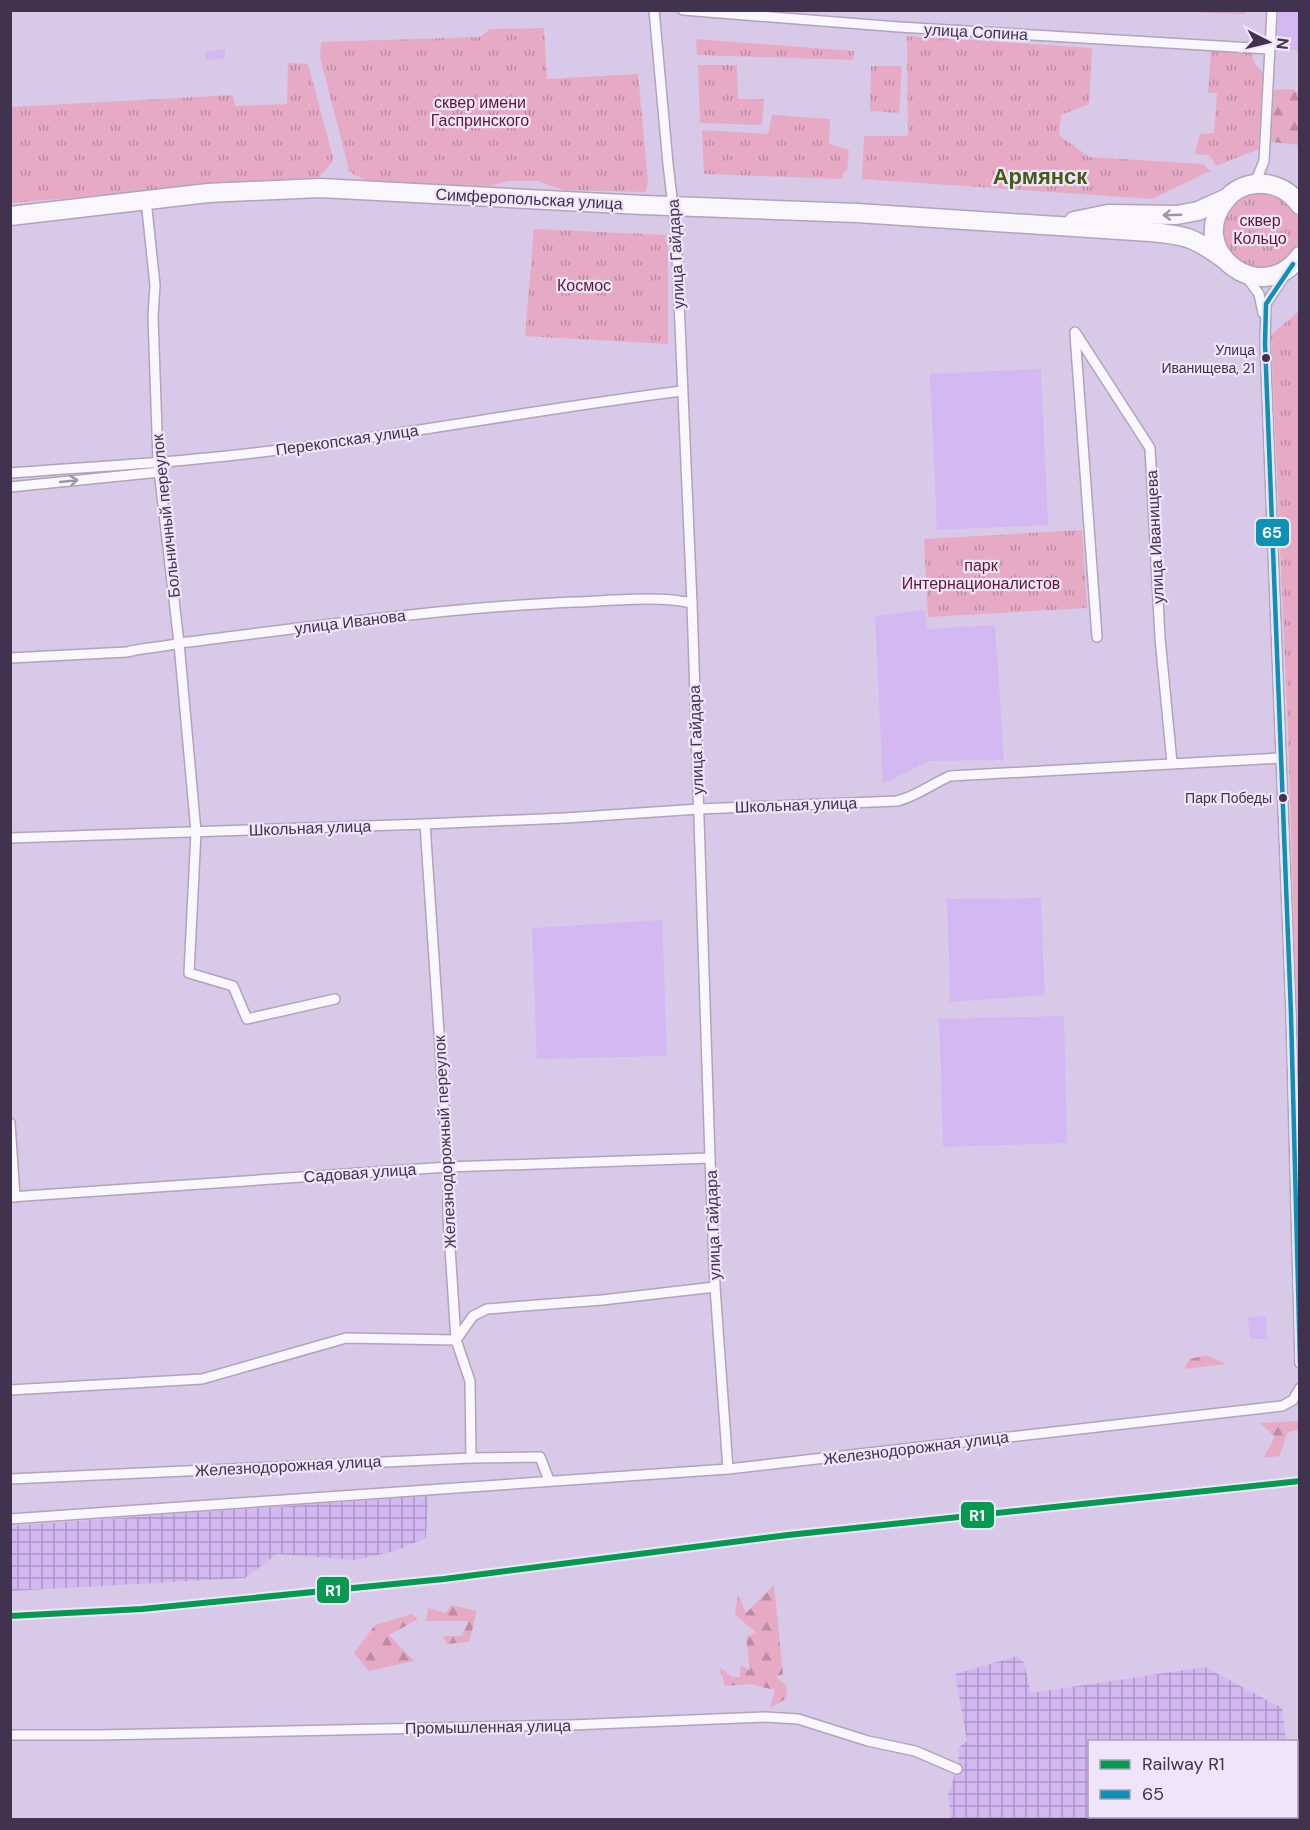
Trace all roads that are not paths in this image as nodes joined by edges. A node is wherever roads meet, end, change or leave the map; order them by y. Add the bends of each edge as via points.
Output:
1 (654, 10) edge
2 (683, 10) edge
3 (1272, 10) edge
4 (1269, 49) junction
5 (1264, 161) junction
6 (1248, 185) junction
7 (1286, 188) edge
8 (1227, 198) junction
9 (146, 200) junction
10 (1299, 205) edge
11 (674, 206) junction
12 (10, 216) edge
13 (1048, 225) junction
14 (1224, 259) junction
15 (1296, 260) edge
16 (1244, 274) junction
17 (1265, 324) junction
18 (682, 391) junction
19 (158, 461) junction
20 (160, 472) junction
21 (10, 473) edge
22 (10, 487) edge
23 (692, 603) junction
24 (1097, 637) dead end
25 (179, 643) junction
26 (10, 658) edge
27 (1281, 758) junction
28 (1172, 763) junction
29 (699, 809) junction
30 (425, 824) junction
31 (196, 832) junction
32 (10, 838) edge
33 (335, 999) dead end
34 (10, 1123) edge
35 (710, 1158) junction
36 (448, 1167) junction
37 (13, 1197) edge
38 (715, 1287) junction
39 (456, 1340) junction
40 (1299, 1364) edge
41 (1299, 1388) edge
42 (10, 1390) edge
43 (471, 1458) junction
44 (728, 1469) junction
45 (10, 1479) edge
46 (549, 1480) junction
47 (10, 1519) edge
48 (10, 1735) edge
49 (957, 1769) dead end

1 - 11 street, улица Гайдара
2 - 4 street, улица Сопина
3 - 4 street
4 - 5 street
5 - 6 street via 1258,176
5 - 7 street via 1268,175
6 - 7 highway
6 - 8 highway, Симферопольская улица
7 - 10 highway
8 -> 13 highway, Симферопольская улица via 1177,215 1108,214
8 - 14 highway via 1214,226
9 - 11 highway, Симферопольская улица via 320,188
9 - 12 highway, Симферопольская улица
9 - 19 street, Больничный переулок via 155,285
11 - 13 highway, Симферопольская улица
11 - 18 street, улица Гайдара
13 - 14 highway, Симферопольская улица via 1177,234 1199,242
14 - 16 highway, Симферопольская улица
15 - 16 highway via 1270,276
15 - 17 street via 1266,304
16 - 17 street via 1259,294
17 - 27 street
18 - 19 street, Перекопская улица via 404,433
18 - 23 street, улица Гайдара
19 - 20 street, Больничный переулок
19 - 21 street, Перекопская улица
22 -> 20 street
20 - 25 street, Больничный переулок
23 - 25 street, улица Иванова via 635,600 488,606
23 - 29 street, улица Гайдара
24 - 28 street, улица Иванищева via 1075,332 1150,448 1160,638
25 - 26 street, улица Иванова via 127,652
25 - 31 street, Больничный переулок
27 - 28 street, Школьная улица
27 - 40 street
28 - 29 street, Школьная улица via 950,776 897,801
29 - 30 street, Школьная улица
29 - 35 street, улица Гайдара
30 - 31 street, Школьная улица
30 - 36 street, Железнодорожный переулок
31 - 32 street, Школьная улица
31 - 33 street via 189,973 233,986 247,1019
34 - 37 street
35 - 36 street, Садовая улица
35 - 38 street, улица Гайдара
36 - 37 street, Садовая улица
36 - 39 street, Железнодорожный переулок
38 - 39 street via 487,1309 473,1316
38 - 44 street, улица Гайдара
39 - 42 street via 346,1338 202,1378
39 - 43 street, Железнодорожный переулок via 470,1381
41 - 44 street, Железнодорожная улица via 1293,1400 1282,1406
43 - 45 street, Железнодорожная улица
43 - 46 street, Железнодорожная улица via 540,1457
44 - 46 street, Железнодорожная улица
46 - 47 street, Железнодорожная улица
48 - 49 street, Промышленная улица via 559,1725 765,1717 798,1719 915,1751

